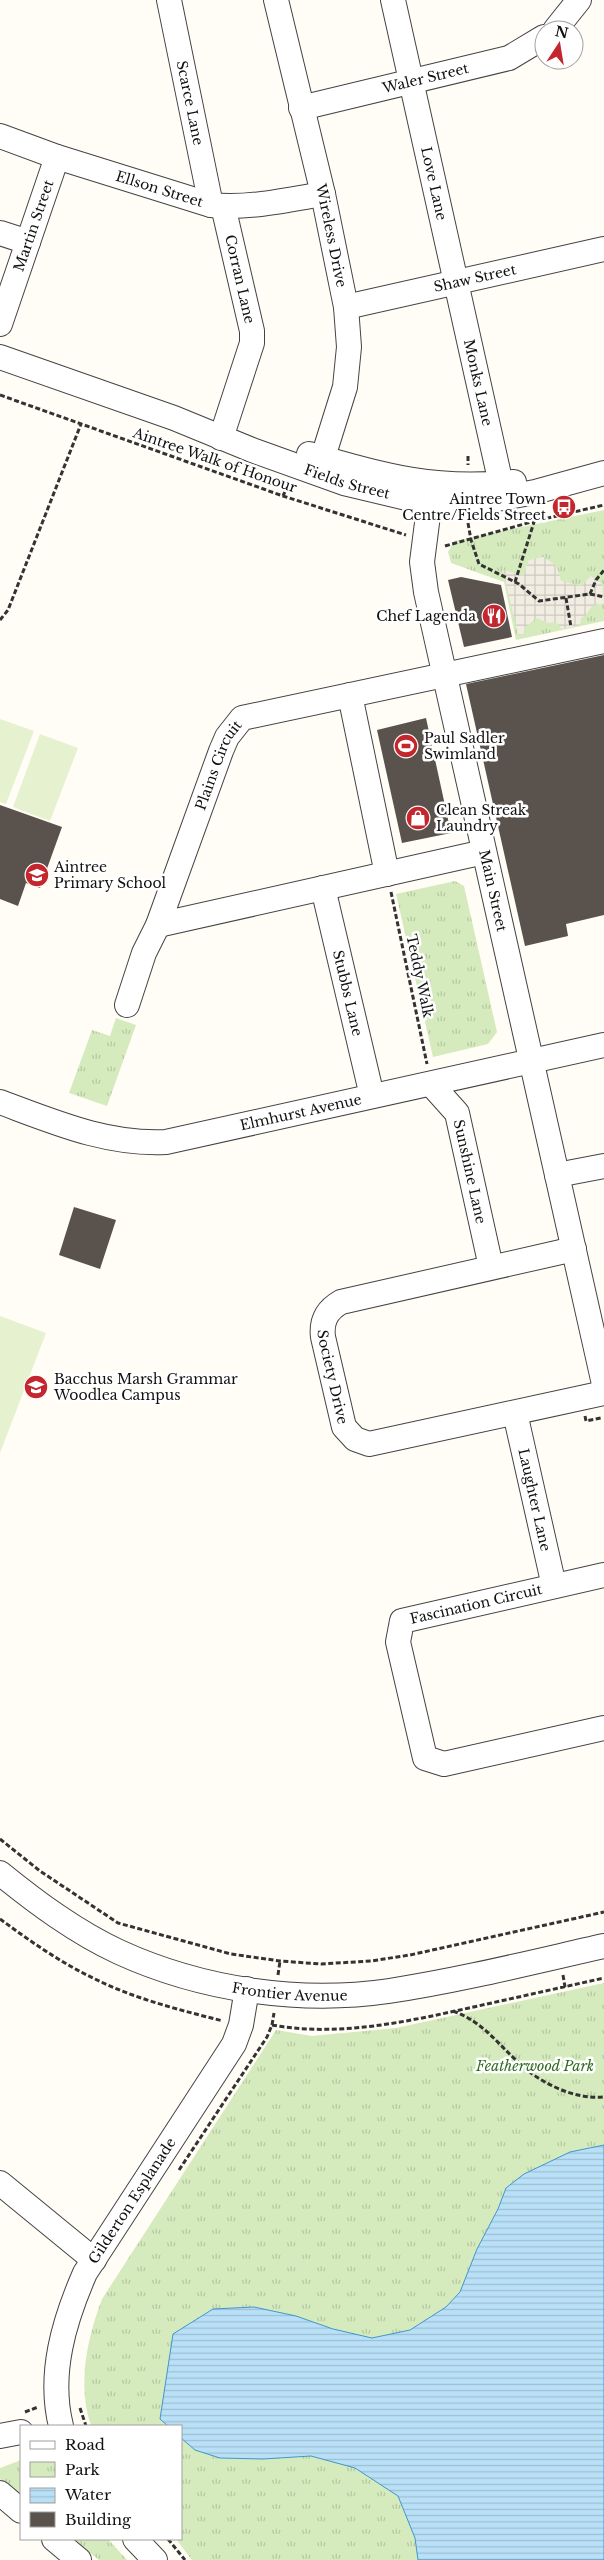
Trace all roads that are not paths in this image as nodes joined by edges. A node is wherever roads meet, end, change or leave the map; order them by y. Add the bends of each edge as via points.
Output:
1 (169, 0) edge
2 (276, 0) edge
3 (393, 0) edge
4 (578, 0) edge
5 (563, 20) edge
6 (534, 42) edge
7 (412, 83) junction
8 (301, 108) junction
9 (0, 136) edge
10 (57, 157) junction
11 (323, 194) junction
12 (217, 206) junction
13 (0, 233) edge
14 (28, 242) junction
15 (604, 249) edge
16 (455, 283) junction
17 (346, 307) junction
18 (0, 324) edge
19 (0, 357) edge
20 (222, 434) junction
21 (321, 466) junction
22 (595, 475) edge
23 (501, 484) junction
24 (430, 493) junction
25 (604, 641) edge
26 (443, 675) junction
27 (350, 694) junction
28 (484, 852) junction
29 (387, 874) junction
30 (323, 888) junction
31 (158, 925) junction
32 (126, 1005) dead end
33 (604, 1045) edge
34 (532, 1062) junction
35 (431, 1084) junction
36 (372, 1096) junction
37 (0, 1102) edge
38 (604, 1166) edge
39 (557, 1175) junction
40 (574, 1249) junction
41 (491, 1268) junction
42 (598, 1326) edge
43 (604, 1384) edge
44 (604, 1393) edge
45 (516, 1412) junction
46 (604, 1575) edge
47 (554, 1586) junction
48 (604, 1728) edge
49 (0, 1873) edge
50 (604, 1946) edge
51 (247, 1989) junction
52 (0, 2183) edge
53 (94, 2260) junction
54 (58, 2425) edge
55 (20, 2432) edge
56 (0, 2436) edge
57 (0, 2493) edge
58 (20, 2510) edge
59 (55, 2540) edge
60 (136, 2540) edge
61 (78, 2560) edge
62 (154, 2560) edge

1 - 12 street, Scarce Lane
2 - 8 street, Wireless Drive
3 - 7 street, Love Lane
4 - 5 street
6 - 7 street, Waler Street via 509,58
7 - 8 street, Waler Street
7 - 16 street, Love Lane
8 - 11 street, Wireless Drive
9 - 10 street, Ellson Street
10 - 12 street, Ellson Street
10 - 14 street, Martin Street
11 - 12 street, Ellson Street
11 - 17 street, Wireless Drive
12 - 20 street, Corran Lane via 252,331 252,343
13 - 14 street
14 - 18 street, Martin Street
15 - 16 street, Shaw Street
16 - 17 street, Shaw Street
16 - 23 street, Monks Lane
17 - 21 street, Wireless Drive via 349,347 345,387
19 - 20 street, Fields Street
20 - 21 street, Fields Street
21 - 24 street, Fields Street via 382,493
22 - 23 street, Fields Street
22 - 24 street, Fields Street via 535,492 467,503
23 - 24 street, Fields Street
24 - 26 street, Main Street via 422,562
25 - 26 street, Plains Circuit
26 - 27 street, Plains Circuit
26 - 28 street, Main Street
27 - 29 street
27 - 31 street, Plains Circuit via 242,718 221,751
28 - 29 street
28 - 34 street, Main Street
29 - 30 street
30 - 31 street
30 - 36 street, Stubbs Lane
31 - 32 street, Plains Circuit
33 - 34 street, Elmhurst Avenue
34 - 35 street, Elmhurst Avenue
34 - 39 street, Main Street
35 - 36 street, Elmhurst Avenue
35 - 41 street, Sunshine Lane via 457,1113
36 - 37 street, Elmhurst Avenue via 166,1142 147,1143 73,1129
38 - 39 street
39 - 40 street, Main Street
40 - 41 street, Society Drive
40 - 42 street, Main Street
41 - 45 street, Society Drive via 341,1302 326,1315 323,1338 341,1420 349,1434 362,1442 377,1444
42 - 43 street, Main Street
44 - 45 street, Society Drive
45 - 47 street, Laughter Lane
46 - 47 street, Fascination Circuit
47 - 48 street, Fascination Circuit via 402,1621 398,1642 425,1758 444,1764
49 - 51 street, Frontier Avenue via 66,1923 120,1952 188,1977
50 - 51 street, Frontier Avenue via 388,1991 346,1995 276,1994
51 - 53 street, Gilderton Esplanade via 234,2044
52 - 53 street
53 - 54 street, Gilderton Esplanade via 76,2294 62,2334 56,2381
55 - 56 street
57 - 58 street
59 - 61 street
60 - 62 street

